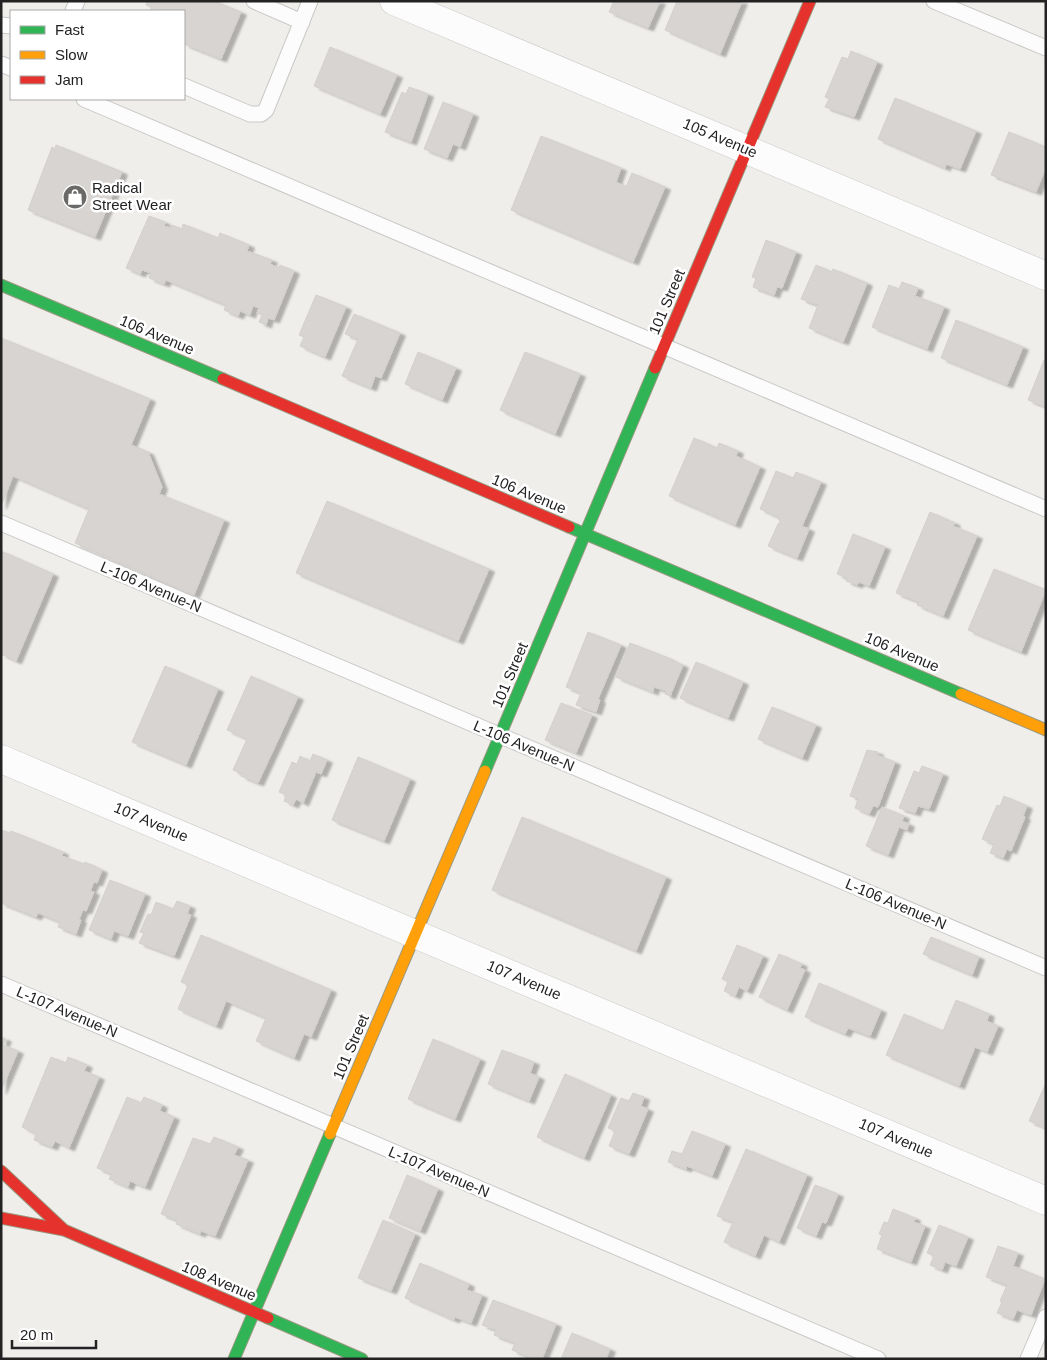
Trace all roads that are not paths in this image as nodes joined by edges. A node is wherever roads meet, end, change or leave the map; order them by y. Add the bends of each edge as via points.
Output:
1 (254, 1) edge
2 (310, 1) edge
3 (394, 1) edge
4 (810, 1) edge
5 (934, 1) edge
6 (302, 22) junction
7 (1046, 48) edge
8 (185, 86) edge
9 (86, 100) edge
10 (747, 149) junction
11 (1046, 276) edge
12 (1, 285) edge
13 (665, 346) junction
14 (1046, 509) edge
15 (1, 523) edge
16 (586, 534) junction
17 (1046, 730) edge
18 (500, 736) junction
19 (1, 758) edge
20 (416, 934) junction
21 (1046, 968) edge
22 (1, 984) edge
23 (333, 1126) junction
24 (1, 1172) edge
25 (1046, 1201) edge
26 (1, 1218) edge
27 (64, 1230) junction
28 (254, 1312) junction
29 (1046, 1317) edge
30 (234, 1359) edge
31 (362, 1359) edge
32 (878, 1359) edge
33 (1028, 1359) edge

1 - 6 lane
2 - 6 lane
3 - 10 street, 105 Avenue
4 - 10 street, 101 Street
5 - 7 lane
6 - 8 lane via 266,110 261,114 250,114
9 - 13 lane
10 - 11 street, 105 Avenue
10 - 13 street, 101 Street
12 - 16 street, 106 Avenue
13 - 14 lane
13 - 16 street, 101 Street
15 - 18 lane, L-106 Avenue-N
16 - 17 street, 106 Avenue
16 - 18 street, 101 Street
18 - 20 street, 101 Street
18 - 21 lane, L-106 Avenue-N
19 - 20 street, 107 Avenue
20 - 23 street, 101 Street
20 - 25 street, 107 Avenue
22 - 23 lane, L-107 Avenue-N
23 - 28 street, 101 Street
23 - 32 lane, L-107 Avenue-N
24 - 27 street, 108 Avenue
26 - 27 street, 108 Avenue
27 - 28 street, 108 Avenue
28 - 30 street, 101 Street
28 - 31 street, 108 Avenue
29 - 33 lane

